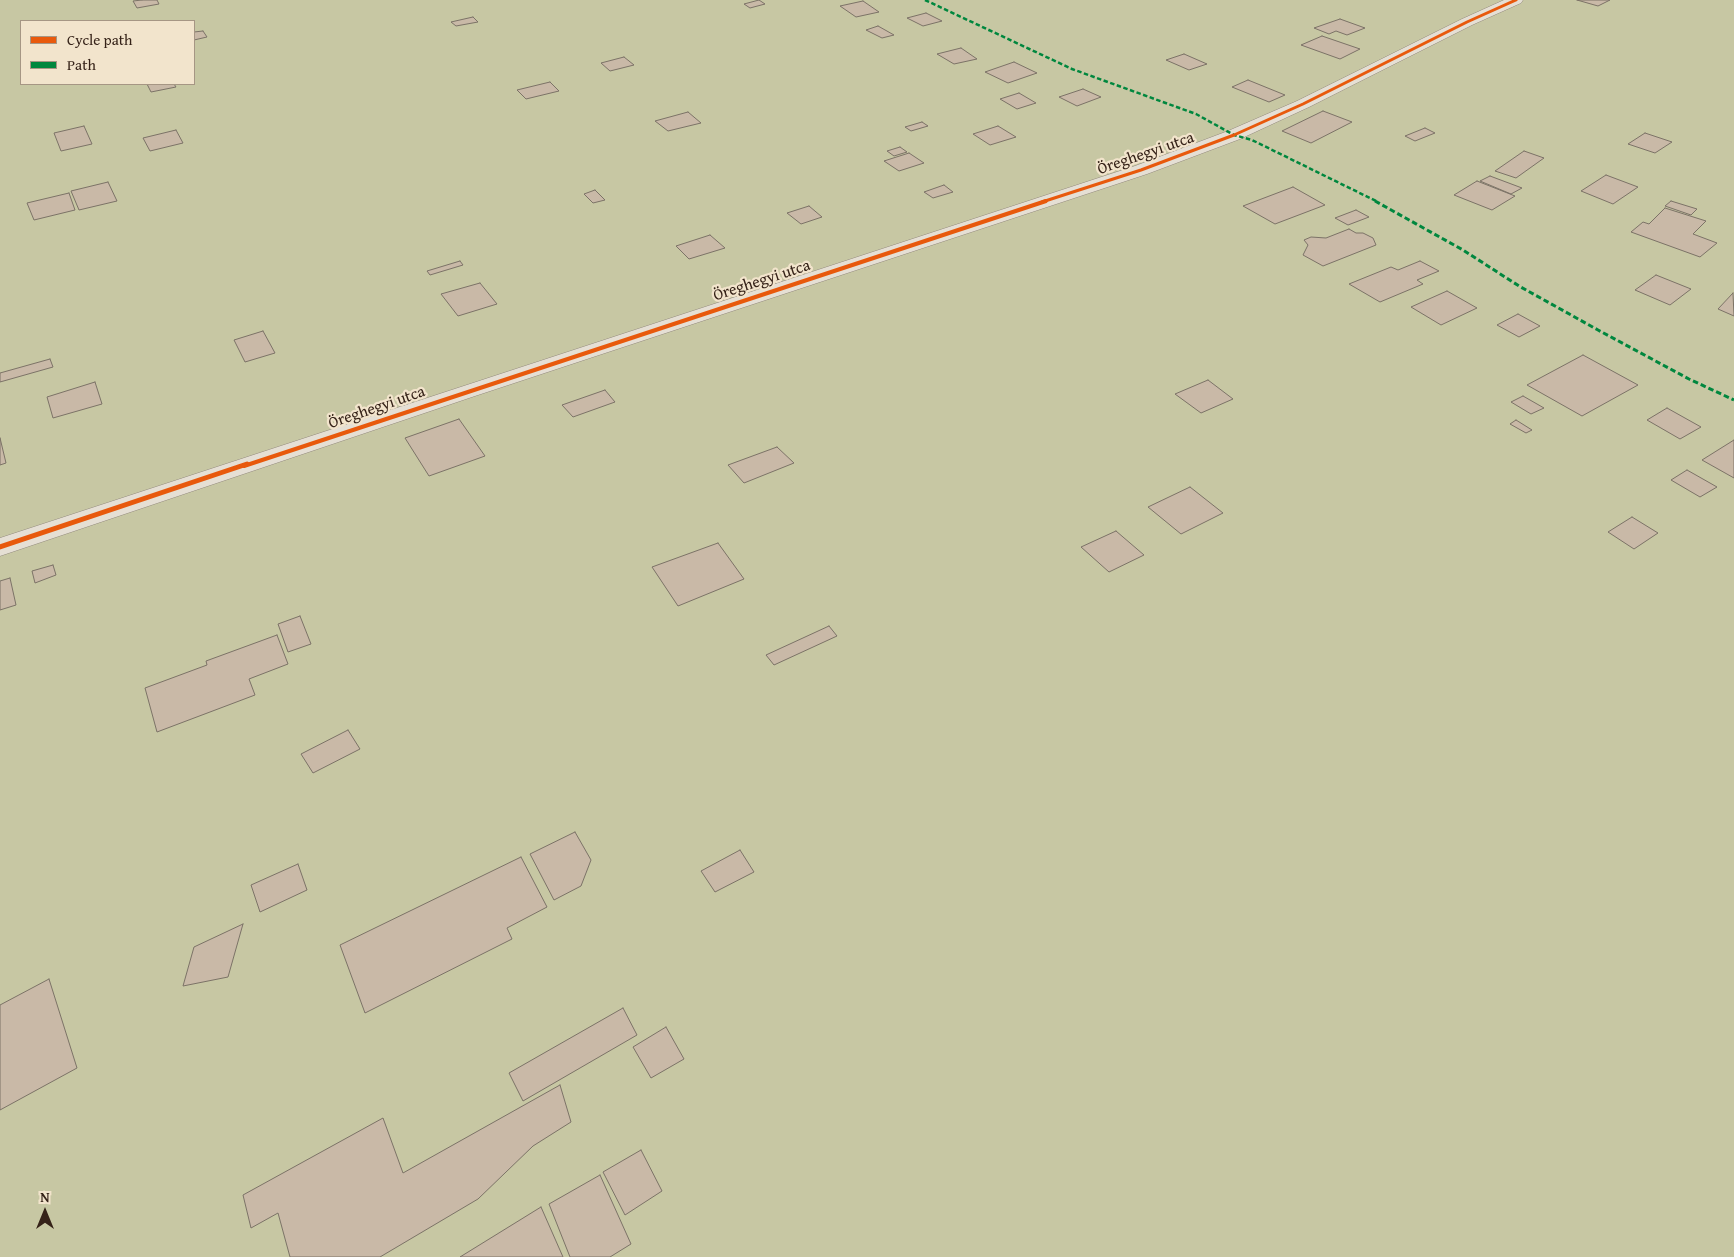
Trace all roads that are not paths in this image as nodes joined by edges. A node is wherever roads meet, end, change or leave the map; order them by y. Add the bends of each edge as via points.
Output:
1 (1516, 0) edge
2 (0, 547) edge

1 - 2 street, Öreghegyi utca via 1303,104 1157,164

